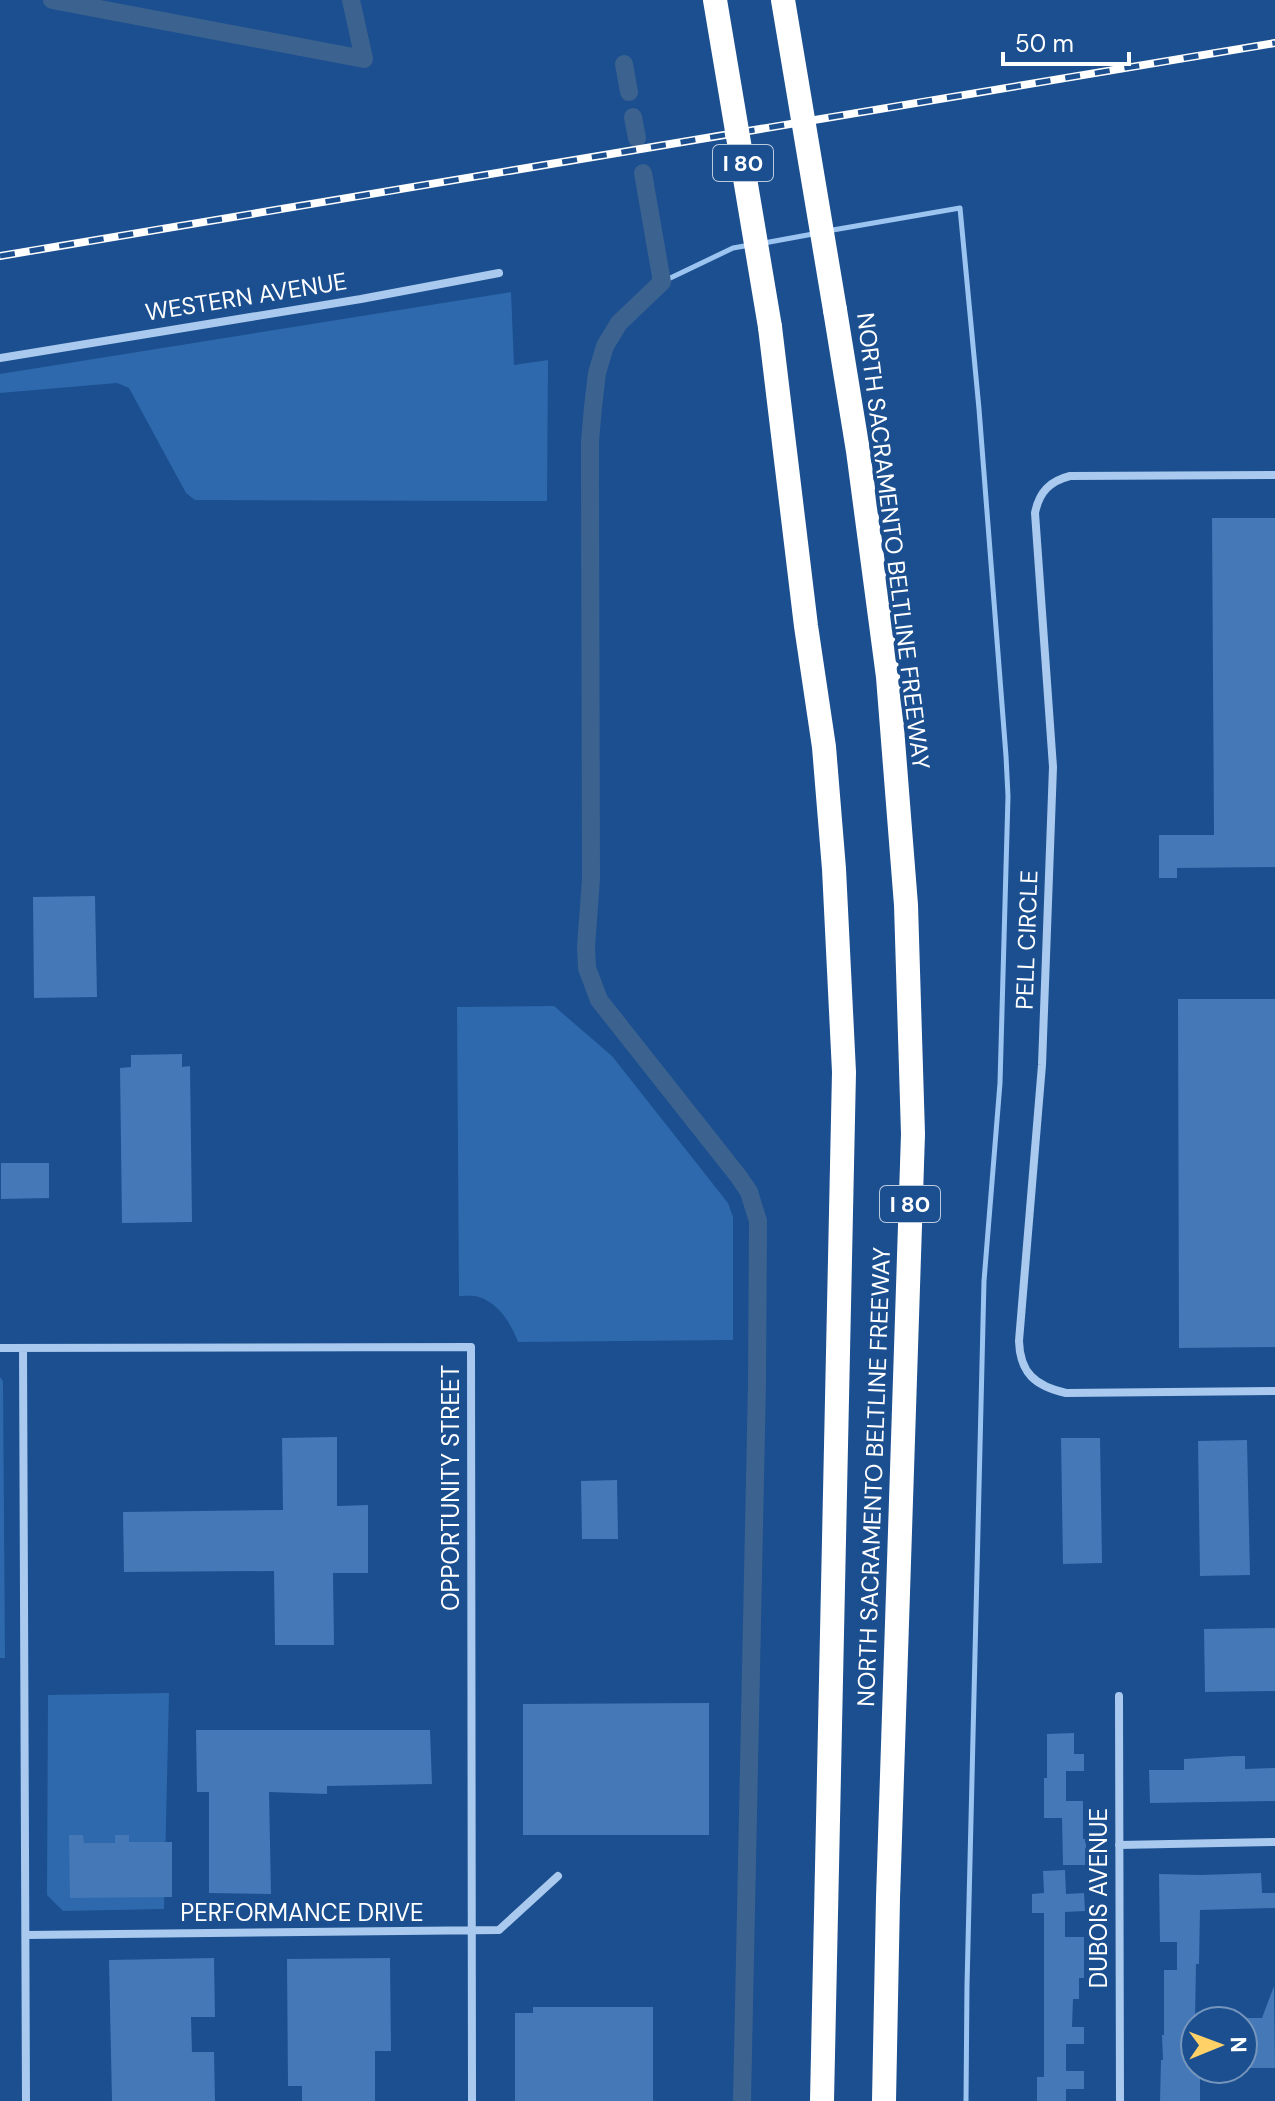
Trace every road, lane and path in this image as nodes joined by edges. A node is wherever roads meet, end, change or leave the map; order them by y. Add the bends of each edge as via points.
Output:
1 (715, 0) edge
2 (783, 0) edge
3 (499, 273) dead end
4 (0, 358) edge
5 (1275, 475) edge
6 (0, 1348) edge
7 (23, 1348) junction
8 (1275, 1391) edge
9 (1119, 1696) dead end
10 (1275, 1842) edge
11 (1119, 1845) junction
12 (558, 1876) dead end
13 (472, 1931) junction
14 (26, 1935) junction
15 (26, 2101) edge
16 (472, 2101) edge
17 (822, 2101) edge
18 (884, 2101) edge
19 (1120, 2101) edge

1 - 17 highway, NORTH SACRAMENTO BELTLINE FREEWAY / I 80, bridge via 770,327 824,747 834,869 844,1072
2 - 18 highway, NORTH SACRAMENTO BELTLINE FREEWAY / I 80, bridge via 858,451 888,677 906,905 912,1150
3 - 4 street, WESTERN AVENUE
5 - 8 street, PELL CIRCLE via 1070,476 1052,482 1038,501 1053,767 1042,1065 1019,1341 1028,1374 1049,1389 1066,1393
6 - 7 street, OPPORTUNITY STREET
7 - 13 street, OPPORTUNITY STREET via 471,1347
7 - 14 street
9 - 11 street, DUBOIS AVENUE
10 - 11 street
11 - 19 street, DUBOIS AVENUE
12 - 13 street, PERFORMANCE DRIVE via 499,1930
13 - 14 street, PERFORMANCE DRIVE
13 - 16 street, OPPORTUNITY STREET
14 - 15 street

